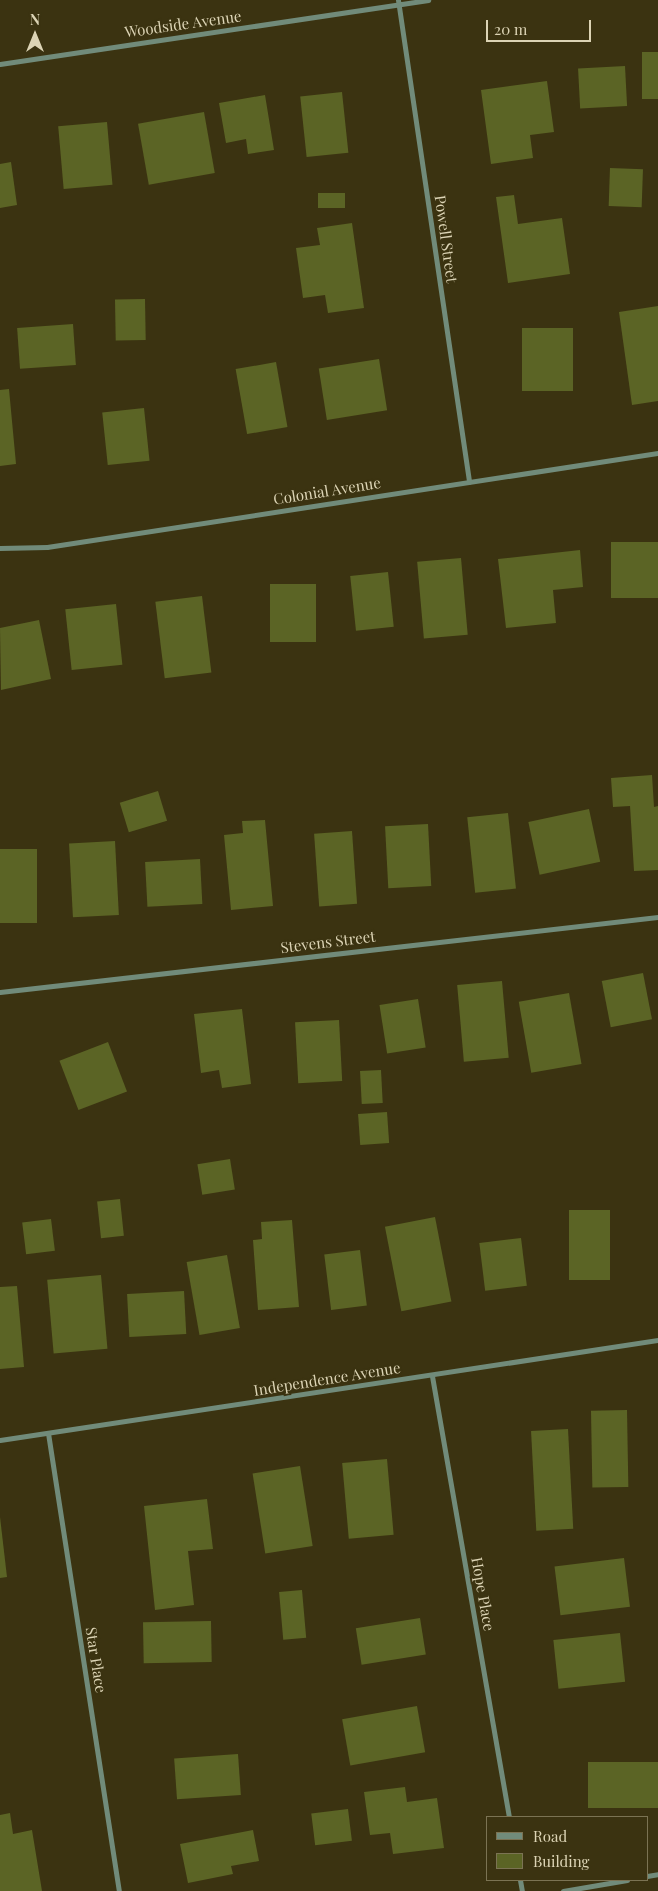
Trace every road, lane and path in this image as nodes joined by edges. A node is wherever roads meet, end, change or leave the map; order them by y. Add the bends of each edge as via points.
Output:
1 (428, 0) edge
2 (398, 2) edge
3 (0, 64) edge
4 (658, 453) edge
5 (469, 482) junction
6 (0, 548) edge
7 (658, 917) edge
8 (0, 992) edge
9 (658, 1340) edge
10 (432, 1376) junction
11 (48, 1433) junction
12 (0, 1440) edge
13 (509, 1816) edge
14 (621, 1881) edge
15 (119, 1891) edge
16 (563, 1891) edge

1 - 2 street, Woodside Avenue
2 - 3 street, Woodside Avenue
2 - 5 street, Powell Street
4 - 5 street, Colonial Avenue
5 - 6 street, Colonial Avenue via 47,547
7 - 8 street, Stevens Street
9 - 10 street, Independence Avenue
10 - 11 street, Independence Avenue
10 - 13 street, Hope Place
11 - 12 street, Independence Avenue
11 - 15 street, Star Place
14 - 16 street

